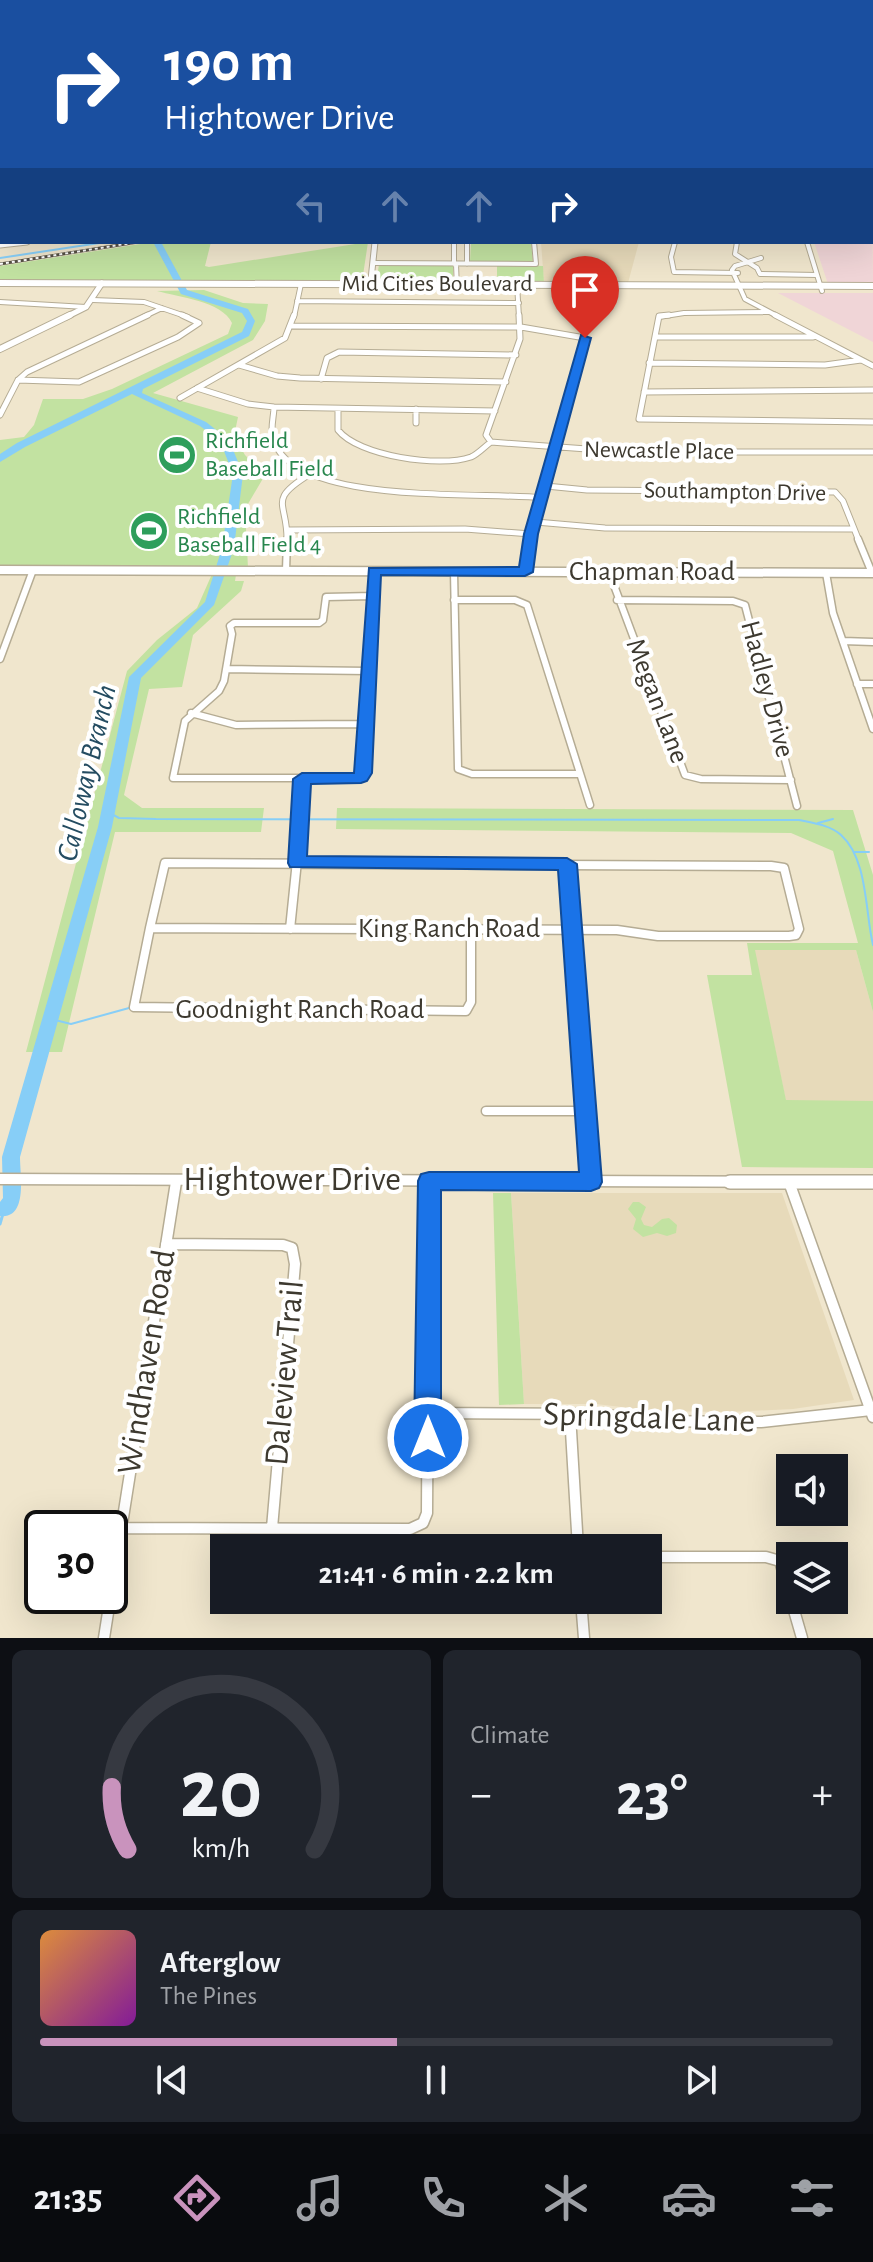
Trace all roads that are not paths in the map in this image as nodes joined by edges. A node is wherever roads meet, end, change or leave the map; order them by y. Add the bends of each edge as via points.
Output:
1 (375, 244) edge
2 (454, 244) edge
3 (467, 244) edge
4 (534, 244) edge
5 (674, 244) edge
6 (737, 244) edge
7 (808, 244) edge
8 (373, 263) junction
9 (782, 263) dead end
10 (455, 264) junction
11 (467, 264) junction
12 (751, 264) junction
13 (735, 273) junction
14 (817, 275) junction
15 (785, 276) junction
16 (0, 285) edge
17 (101, 286) junction
18 (300, 286) junction
19 (370, 286) junction
20 (821, 286) junction
21 (457, 287) junction
22 (517, 287) junction
23 (740, 287) junction
24 (873, 289) edge
25 (93, 300) junction
26 (297, 301) junction
27 (2, 302) edge
28 (519, 303) junction
29 (86, 307) junction
30 (162, 308) junction
31 (0, 309) edge
32 (769, 312) junction
33 (292, 326) junction
34 (521, 327) junction
35 (815, 336) junction
36 (655, 337) junction
37 (0, 349) edge
38 (516, 355) junction
39 (861, 360) junction
40 (649, 363) junction
41 (239, 365) junction
42 (873, 366) edge
43 (321, 379) junction
44 (18, 380) junction
45 (506, 382) junction
46 (197, 388) junction
47 (873, 390) edge
48 (644, 392) junction
49 (180, 398) dead end
50 (274, 407) junction
51 (338, 409) junction
52 (416, 409) junction
53 (495, 411) junction
54 (0, 415) edge
55 (873, 422) edge
56 (416, 423) dead end
57 (491, 442) junction
58 (557, 448) junction
59 (873, 452) edge
60 (310, 474) junction
61 (546, 486) junction
62 (542, 498) junction
63 (536, 522) junction
64 (854, 529) junction
65 (287, 530) junction
66 (531, 534) junction
67 (0, 570) edge
68 (33, 570) junction
69 (286, 571) junction
70 (374, 571) junction
71 (454, 572) junction
72 (525, 572) junction
73 (609, 572) junction
74 (826, 573) junction
75 (872, 573) edge
76 (373, 596) junction
77 (454, 600) junction
78 (617, 600) junction
79 (843, 641) junction
80 (873, 642) edge
81 (0, 659) edge
82 (227, 669) junction
83 (368, 671) junction
84 (857, 684) junction
85 (873, 684) edge
86 (191, 713) junction
87 (364, 724) junction
88 (873, 729) edge
89 (580, 774) junction
90 (302, 779) junction
91 (791, 780) junction
92 (590, 805) dead end
93 (797, 806) dead end
94 (297, 863) junction
95 (567, 864) junction
96 (149, 928) junction
97 (290, 929) junction
98 (573, 929) junction
99 (471, 930) junction
100 (486, 1111) dead end
101 (586, 1111) junction
102 (0, 1179) edge
103 (176, 1180) junction
104 (429, 1181) junction
105 (591, 1182) junction
106 (789, 1182) junction
107 (873, 1182) edge
108 (166, 1244) junction
109 (428, 1413) junction
110 (570, 1414) junction
111 (872, 1414) edge
112 (124, 1510) edge
113 (128, 1528) edge
114 (272, 1528) junction
115 (577, 1534) edge
116 (662, 1557) edge
117 (776, 1560) edge
118 (108, 1614) edge
119 (582, 1614) edge
120 (795, 1614) edge
121 (104, 1638) edge
122 (584, 1638) edge
123 (802, 1638) edge

1 - 8 street
2 - 10 street
3 - 11 street
4 - 11 street via 536,264
5 - 13 street via 674,272
6 - 12 street via 735,254
7 - 14 street
8 - 10 street
8 - 19 street
9 - 15 street
10 - 11 street
10 - 21 street
12 - 13 street
12 - 15 street via 760,274
13 - 23 street
14 - 15 street
14 - 20 street
16 - 17 main road, Mid Cities Boulevard
17 - 18 main road, Mid Cities Boulevard
17 - 25 street
18 - 19 main road, Mid Cities Boulevard
18 - 26 street
19 - 21 main road, Mid Cities Boulevard
20 - 23 main road, Mid Cities Boulevard
20 - 24 main road, Mid Cities Boulevard
21 - 22 main road, Mid Cities Boulevard
22 - 23 main road, Mid Cities Boulevard
22 - 28 street
23 - 32 street via 745,299
25 - 29 street
25 - 30 street
26 - 28 street
26 - 33 street
27 - 29 street
27 - 31 street
28 - 34 street
29 - 37 street
30 - 44 street via 36,366
30 - 44 street via 199,323 79,382
32 - 35 street
32 - 36 street via 662,315
33 - 34 street
33 - 41 street via 276,345
34 - 38 street
34 - 58 street via 585,338
35 - 36 street
35 - 39 street
36 - 40 street
38 - 43 street via 339,352 327,358
38 - 45 street
39 - 40 street via 825,365
39 - 42 street
40 - 48 street
41 - 43 street via 277,376
41 - 46 street
43 - 45 street
44 - 54 street
45 - 53 street
46 - 49 street
46 - 50 street
47 - 48 street
48 - 55 street via 641,421
50 - 51 street
50 - 60 street via 269,427 274,444 286,460
51 - 52 street
51 - 57 street via 342,437 387,456 465,459
52 - 53 street
52 - 56 street
53 - 57 street via 486,435
57 - 58 street, Newcastle Place
58 - 59 street, Newcastle Place
58 - 61 street
60 - 62 street via 379,491
60 - 65 street via 282,498
61 - 62 street
61 - 64 street, Southampton Drive via 835,492
62 - 63 street
63 - 64 street via 605,528
63 - 66 street
64 - 75 street, Southampton Drive
65 - 66 street
65 - 69 street
66 - 72 street
67 - 68 street, Chapman Road
68 - 69 street, Chapman Road
68 - 81 street
69 - 70 street, Chapman Road
70 - 71 street, Chapman Road
70 - 76 street
71 - 72 street, Chapman Road
71 - 77 street
72 - 73 street, Chapman Road
73 - 74 street, Chapman Road
73 - 78 street, Megan Lane
74 - 75 street, Chapman Road
74 - 79 street
76 - 82 street via 326,597 319,623 234,623
76 - 83 street
77 - 89 street via 525,603
77 - 89 street via 458,769 472,774
78 - 91 street, Megan Lane via 685,775
78 - 91 street, Hadley Drive via 745,605
79 - 80 street
79 - 84 street
82 - 83 street
82 - 86 street via 219,691
83 - 87 street
84 - 85 street
84 - 88 street
86 - 87 street via 236,725
86 - 90 street via 173,778
87 - 90 street via 361,778
89 - 92 street
90 - 94 street
91 - 93 street, Hadley Drive
94 - 95 street
94 - 96 street via 165,863
94 - 97 street
95 - 98 street
95 - 98 street, King Ranch Road via 784,868 799,929 796,935 658,936
96 - 97 street, King Ranch Road
96 - 99 street, Goodnight Ranch Road via 134,1007 466,1011 471,1002
97 - 99 street, King Ranch Road
98 - 99 street, King Ranch Road
98 - 101 street
100 - 101 street
101 - 105 street
102 - 103 street, Hightower Drive
103 - 104 street, Hightower Drive
103 - 108 street, Windhaven Road
104 - 105 street, Hightower Drive
104 - 109 street
105 - 106 street, Hightower Drive
106 - 107 street, Hightower Drive
106 - 111 street
108 - 112 street, Windhaven Road
108 - 114 street, Daleview Trail via 292,1248 295,1264
109 - 110 street, Springdale Lane
109 - 114 street via 423,1523 410,1529
110 - 111 street, Springdale Lane via 761,1422
110 - 115 street
113 - 114 street
116 - 117 street
118 - 121 street, Windhaven Road
119 - 122 street
120 - 123 street

